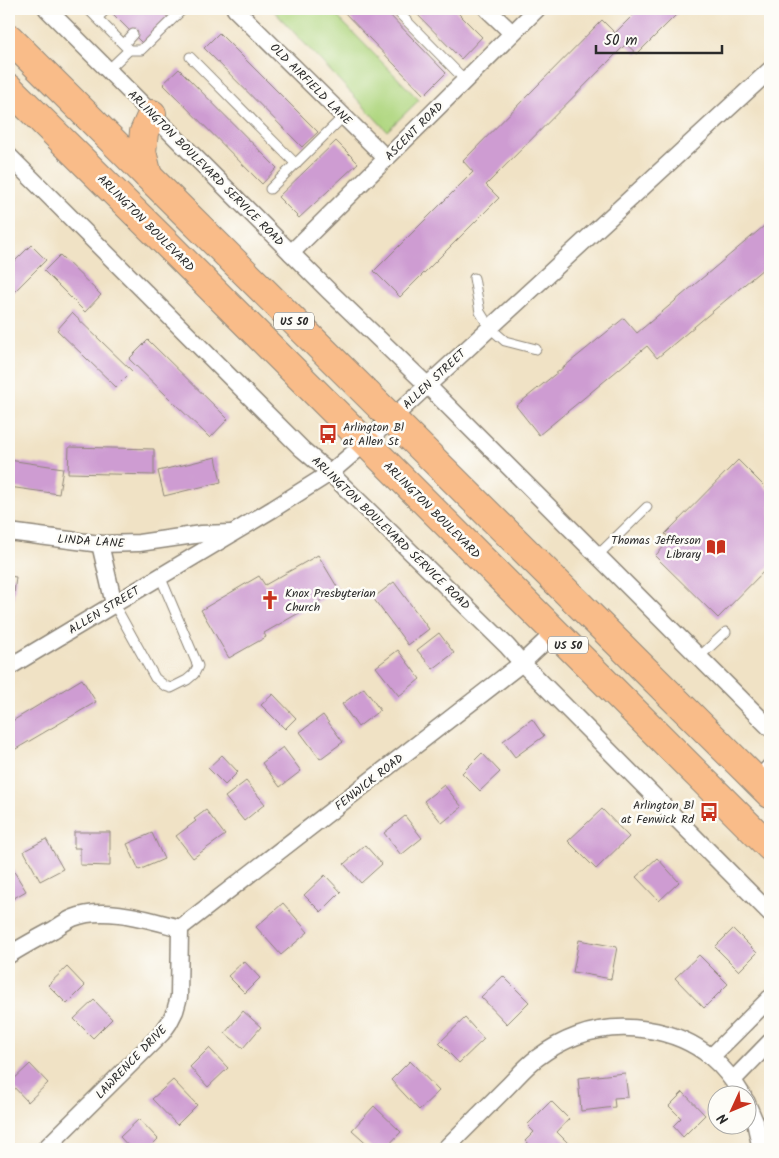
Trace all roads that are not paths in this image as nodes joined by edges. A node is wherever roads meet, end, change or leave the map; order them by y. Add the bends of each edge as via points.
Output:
1 (88, 9) edge
2 (107, 9) edge
3 (183, 9) edge
4 (235, 9) edge
5 (396, 9) edge
6 (487, 9) edge
7 (537, 9) edge
8 (50, 10) edge
9 (97, 18) junction
10 (512, 33) junction
11 (134, 34) dead end
12 (9, 38) edge
13 (127, 47) junction
14 (190, 57) dead end
15 (108, 70) junction
16 (770, 70) edge
17 (465, 80) junction
18 (9, 88) edge
19 (152, 114) junction
20 (344, 116) junction
21 (94, 123) junction
22 (9, 156) edge
23 (386, 158) junction
24 (296, 164) junction
25 (148, 176) junction
26 (270, 189) dead end
27 (291, 253) junction
28 (474, 278) dead end
29 (490, 328) junction
30 (536, 349) dead end
31 (427, 385) junction
32 (391, 418) junction
33 (365, 443) junction
34 (330, 473) junction
35 (647, 507) dead end
36 (9, 532) edge
37 (233, 533) junction
38 (100, 544) junction
39 (598, 555) junction
40 (160, 576) junction
41 (114, 604) junction
42 (555, 632) junction
43 (726, 632) dead end
44 (700, 657) junction
45 (522, 663) junction
46 (9, 667) edge
47 (770, 728) edge
48 (766, 781) edge
49 (770, 847) edge
50 (770, 913) edge
51 (180, 928) junction
52 (9, 955) edge
53 (770, 998) edge
54 (770, 1042) edge
55 (711, 1057) junction
56 (733, 1080) junction
57 (737, 1086) edge
58 (756, 1126) edge
59 (45, 1149) edge
60 (445, 1149) edge
61 (761, 1149) edge

1 - 9 lane
2 - 9 lane
3 - 13 lane via 141,50
4 - 20 street, OLD AIRFIELD LANE
5 - 17 lane
6 - 10 street
7 - 10 street, ASCENT ROAD
8 - 15 street, ARLINGTON BOULEVARD SERVICE ROAD
9 - 13 lane
10 - 17 street, ASCENT ROAD
11 - 13 lane
12 - 21 highway, US 50
13 - 15 lane
14 - 24 lane
15 - 19 street, ARLINGTON BOULEVARD SERVICE ROAD
16 - 29 street, ALLEN STREET
17 - 23 street, ASCENT ROAD
18 - 33 highway, ARLINGTON BOULEVARD / US 50
19 - 21 highway via 127,125
19 - 25 highway via 144,132 142,152
19 - 27 street, ARLINGTON BOULEVARD SERVICE ROAD
20 - 23 street, OLD AIRFIELD LANE
20 - 24 lane
21 - 25 highway, US 50
22 - 34 street, ARLINGTON BOULEVARD SERVICE ROAD via 302,449
23 - 27 street, ASCENT ROAD
24 - 26 lane
25 - 32 highway, US 50
27 - 31 street, ARLINGTON BOULEVARD SERVICE ROAD
28 - 29 lane via 480,312
29 - 30 lane via 505,341
29 - 31 street, ALLEN STREET
31 - 32 street, ALLEN STREET
31 - 39 street, ARLINGTON BOULEVARD SERVICE ROAD
32 - 33 street, ALLEN STREET
32 - 48 highway, US 50
33 - 34 street, ALLEN STREET
33 - 42 highway, ARLINGTON BOULEVARD / US 50
34 - 37 street, ALLEN STREET
34 - 45 street, ARLINGTON BOULEVARD SERVICE ROAD
35 - 39 lane
36 - 38 street, LINDA LANE
37 - 38 street, LINDA LANE via 202,534 139,544
37 - 40 street, ALLEN STREET
38 - 41 street
39 - 44 street, ARLINGTON BOULEVARD SERVICE ROAD
40 - 41 street, ALLEN STREET
40 - 41 lane via 198,666 187,680 171,688 155,678
41 - 46 street, ALLEN STREET
42 - 45 street, FENWICK ROAD
42 - 49 highway, ARLINGTON BOULEVARD / US 50
43 - 44 lane
44 - 47 street, ARLINGTON BOULEVARD SERVICE ROAD
45 - 50 street, ARLINGTON BOULEVARD SERVICE ROAD
45 - 51 street, FENWICK ROAD
51 - 52 street via 115,914 88,914 73,918
51 - 59 street, LAWRENCE DRIVE via 179,997 169,1023
53 - 55 street
54 - 56 street
55 - 56 street
55 - 60 street via 679,1039 655,1031 630,1028 578,1035 535,1059
56 - 57 street
58 - 61 street

